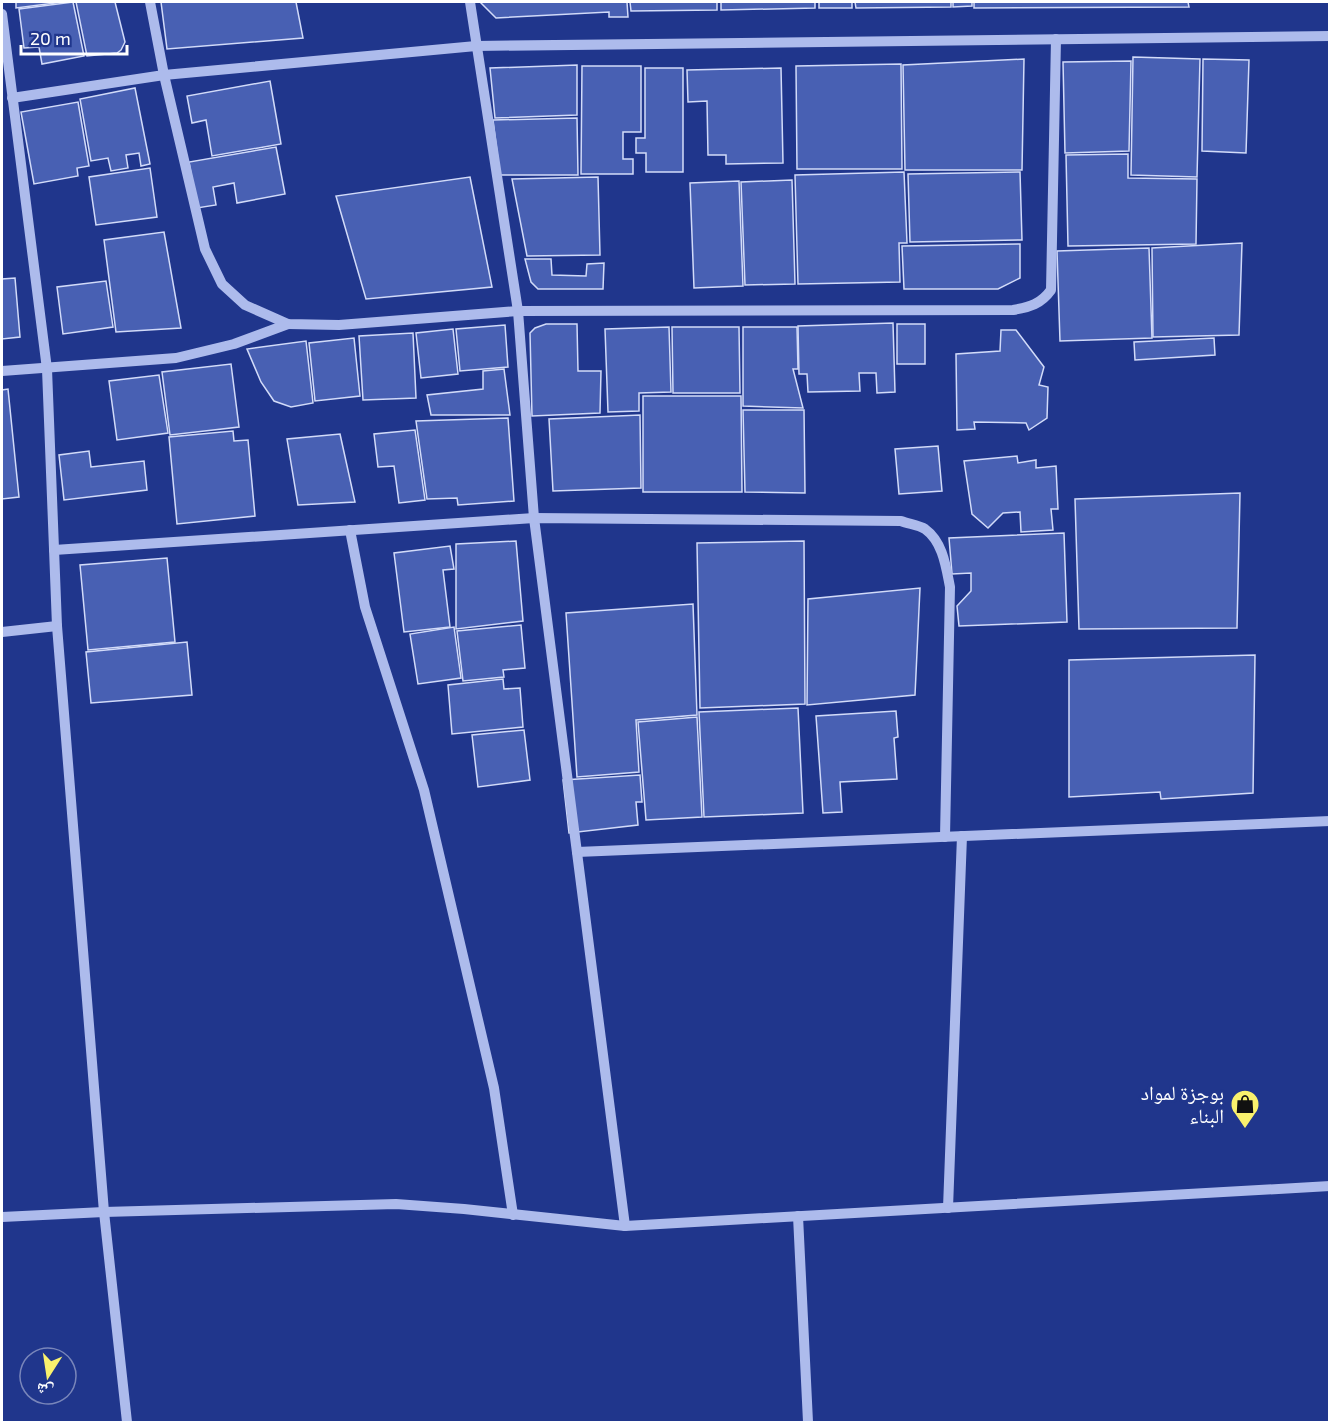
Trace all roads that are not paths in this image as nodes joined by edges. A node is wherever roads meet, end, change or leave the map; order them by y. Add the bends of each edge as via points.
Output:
1 (150, 2) edge
2 (470, 2) edge
3 (2, 14) edge
4 (1329, 36) edge
5 (1056, 39) junction
6 (476, 46) junction
7 (5, 74) edge
8 (164, 75) junction
9 (12, 98) junction
10 (518, 311) junction
11 (288, 324) junction
12 (47, 369) junction
13 (2, 371) edge
14 (534, 518) junction
15 (350, 530) junction
16 (54, 550) junction
17 (57, 626) junction
18 (2, 632) edge
19 (1329, 821) edge
20 (962, 836) junction
21 (945, 837) junction
22 (577, 852) junction
23 (1329, 1186) edge
24 (948, 1208) junction
25 (104, 1212) junction
26 (513, 1215) junction
27 (2, 1216) edge
28 (798, 1216) junction
29 (625, 1226) junction
30 (127, 1422) edge
31 (808, 1422) edge

1 - 8 street
2 - 6 street
3 - 7 street
4 - 5 street
5 - 6 street
5 - 10 street via 1051,290 1043,301 1013,310
6 - 8 street
6 - 10 street
7 - 9 street
8 - 9 street
8 - 11 street via 205,249 222,284 245,305
9 - 12 street
10 - 11 street via 339,325
10 - 14 street
11 - 12 street via 234,344 176,358
12 - 13 street
12 - 16 street
14 - 15 street
14 - 21 street via 901,521 923,528 936,540 950,587
14 - 22 street
15 - 16 street
15 - 26 street via 365,607 424,790 495,1088
16 - 17 street
17 - 18 street
17 - 25 street
19 - 20 street
20 - 21 street
20 - 24 street
21 - 22 street
22 - 29 street
23 - 24 street
24 - 28 street
25 - 26 street via 396,1204
25 - 27 street
25 - 30 street
26 - 29 street
28 - 29 street
28 - 31 street

